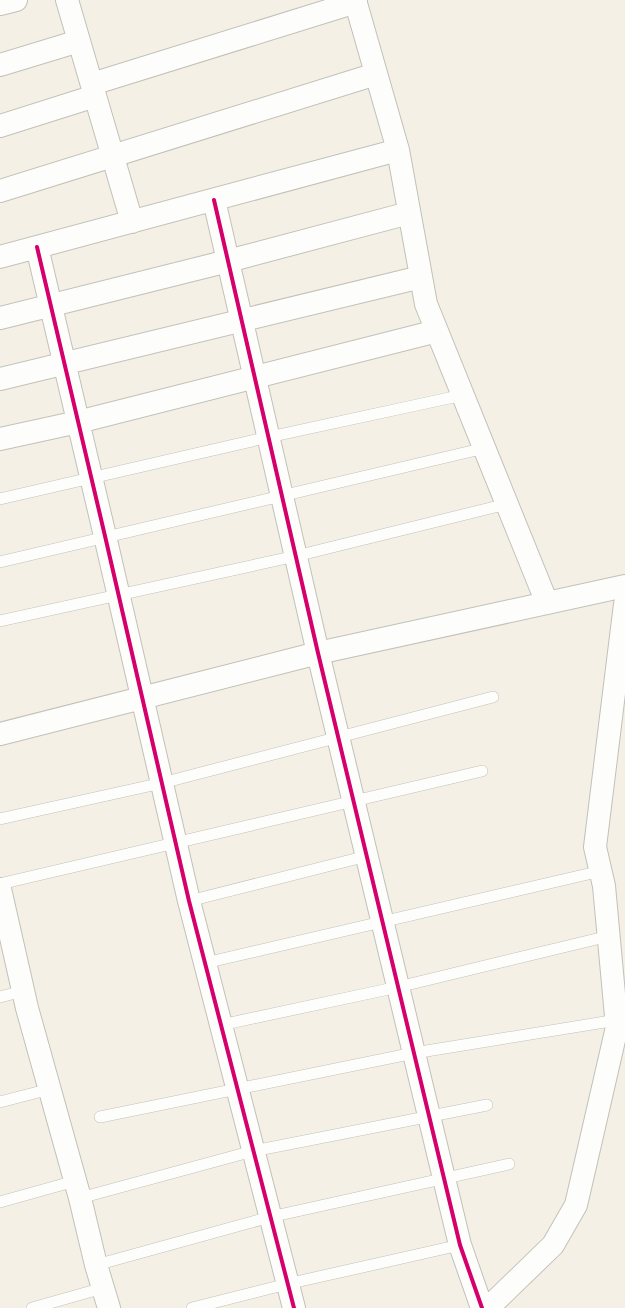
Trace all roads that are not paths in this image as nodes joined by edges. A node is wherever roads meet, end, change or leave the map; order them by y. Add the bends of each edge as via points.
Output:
1 (16, 0) edge
2 (67, 0) edge
3 (356, 1) edge
4 (0, 4) edge
5 (79, 41) junction
6 (0, 65) edge
7 (376, 74) junction
8 (93, 90) junction
9 (0, 126) edge
10 (398, 150) junction
11 (112, 156) junction
12 (0, 191) edge
13 (214, 200) junction
14 (409, 213) junction
15 (132, 222) junction
16 (37, 248) junction
17 (0, 257) edge
18 (228, 261) junction
19 (421, 277) junction
20 (51, 306) junction
21 (0, 318) edge
22 (242, 320) junction
23 (437, 331) junction
24 (64, 364) junction
25 (255, 377) junction
26 (0, 380) edge
27 (463, 395) junction
28 (78, 422) junction
29 (269, 437) junction
30 (0, 439) edge
31 (484, 448) junction
32 (91, 477) junction
33 (282, 496) junction
34 (0, 499) edge
35 (507, 504) junction
36 (105, 536) junction
37 (296, 556) junction
38 (0, 562) edge
39 (625, 586) edge
40 (118, 595) junction
41 (547, 602) junction
42 (625, 604) edge
43 (0, 621) edge
44 (318, 653) junction
45 (494, 697) dead end
46 (142, 698) junction
47 (0, 734) edge
48 (338, 737) junction
49 (482, 771) dead end
50 (162, 783) junction
51 (354, 801) junction
52 (0, 819) edge
53 (176, 843) junction
54 (367, 856) junction
55 (600, 871) junction
56 (1, 893) edge
57 (189, 901) junction
58 (382, 922) junction
59 (609, 936) junction
60 (205, 963) junction
61 (398, 987) junction
62 (24, 991) junction
63 (0, 997) edge
64 (617, 1020) junction
65 (221, 1025) junction
66 (414, 1053) junction
67 (50, 1089) junction
68 (237, 1089) junction
69 (0, 1102) edge
70 (487, 1105) dead end
71 (429, 1116) junction
72 (100, 1117) dead end
73 (253, 1151) junction
74 (509, 1164) dead end
75 (444, 1178) junction
76 (77, 1189) junction
77 (0, 1202) edge
78 (270, 1217) junction
79 (460, 1245) junction
80 (96, 1265) junction
81 (287, 1284) junction
82 (106, 1298) edge
83 (32, 1308) edge
84 (192, 1308) edge
85 (294, 1308) edge
86 (482, 1308) edge
87 (488, 1308) edge

1 - 4 street
2 - 5 street
3 - 7 street
3 - 8 street
5 - 6 street
5 - 8 street
7 - 10 street
7 - 11 street
8 - 9 street
8 - 11 street
10 - 13 street
10 - 14 street
11 - 12 street
11 - 15 street
13 - 15 street
13 - 18 street
14 - 18 street
14 - 19 street
15 - 16 street
16 - 17 street
16 - 20 street
18 - 20 street
18 - 22 street
19 - 22 street
19 - 23 street via 426,304
20 - 21 street
20 - 24 street
22 - 24 street
22 - 25 street
23 - 25 street
23 - 27 street
24 - 26 street
24 - 28 street
25 - 28 street
25 - 29 street
27 - 29 lane
27 - 31 street
28 - 30 street
28 - 32 street
29 - 32 lane
29 - 33 street
31 - 33 lane
31 - 35 street
32 - 34 lane
32 - 36 street
33 - 36 lane
33 - 37 street
35 - 37 lane
35 - 41 street
36 - 38 lane
36 - 40 street
37 - 40 lane
37 - 44 street
39 - 41 street
40 - 43 lane
40 - 46 street
41 - 44 street
42 - 55 street via 595,847
44 - 46 street
44 - 48 street
45 - 48 lane
46 - 47 street
46 - 50 street
48 - 50 lane
48 - 51 street
49 - 51 lane
50 - 52 lane
50 - 53 street
51 - 53 lane
51 - 54 street
53 - 56 lane
53 - 57 street
54 - 57 lane
54 - 58 street
55 - 58 lane
55 - 59 street
56 - 62 street
57 - 60 street
58 - 60 lane
58 - 61 street
59 - 61 lane
59 - 64 street
60 - 65 street
61 - 65 lane
61 - 66 street
62 - 63 lane
62 - 67 street
64 - 66 lane
64 - 87 street via 576,1205 553,1245
65 - 68 street
66 - 68 lane
66 - 71 street
67 - 69 lane
67 - 76 street
68 - 72 lane
68 - 73 street
70 - 71 lane
71 - 73 lane
71 - 75 street
73 - 76 lane
73 - 78 street
74 - 75 lane
75 - 78 lane
75 - 79 street
76 - 77 lane
76 - 80 street
78 - 80 lane
78 - 81 street
79 - 81 lane
79 - 86 street
80 - 82 street
81 - 84 lane
81 - 85 street
82 - 83 lane

